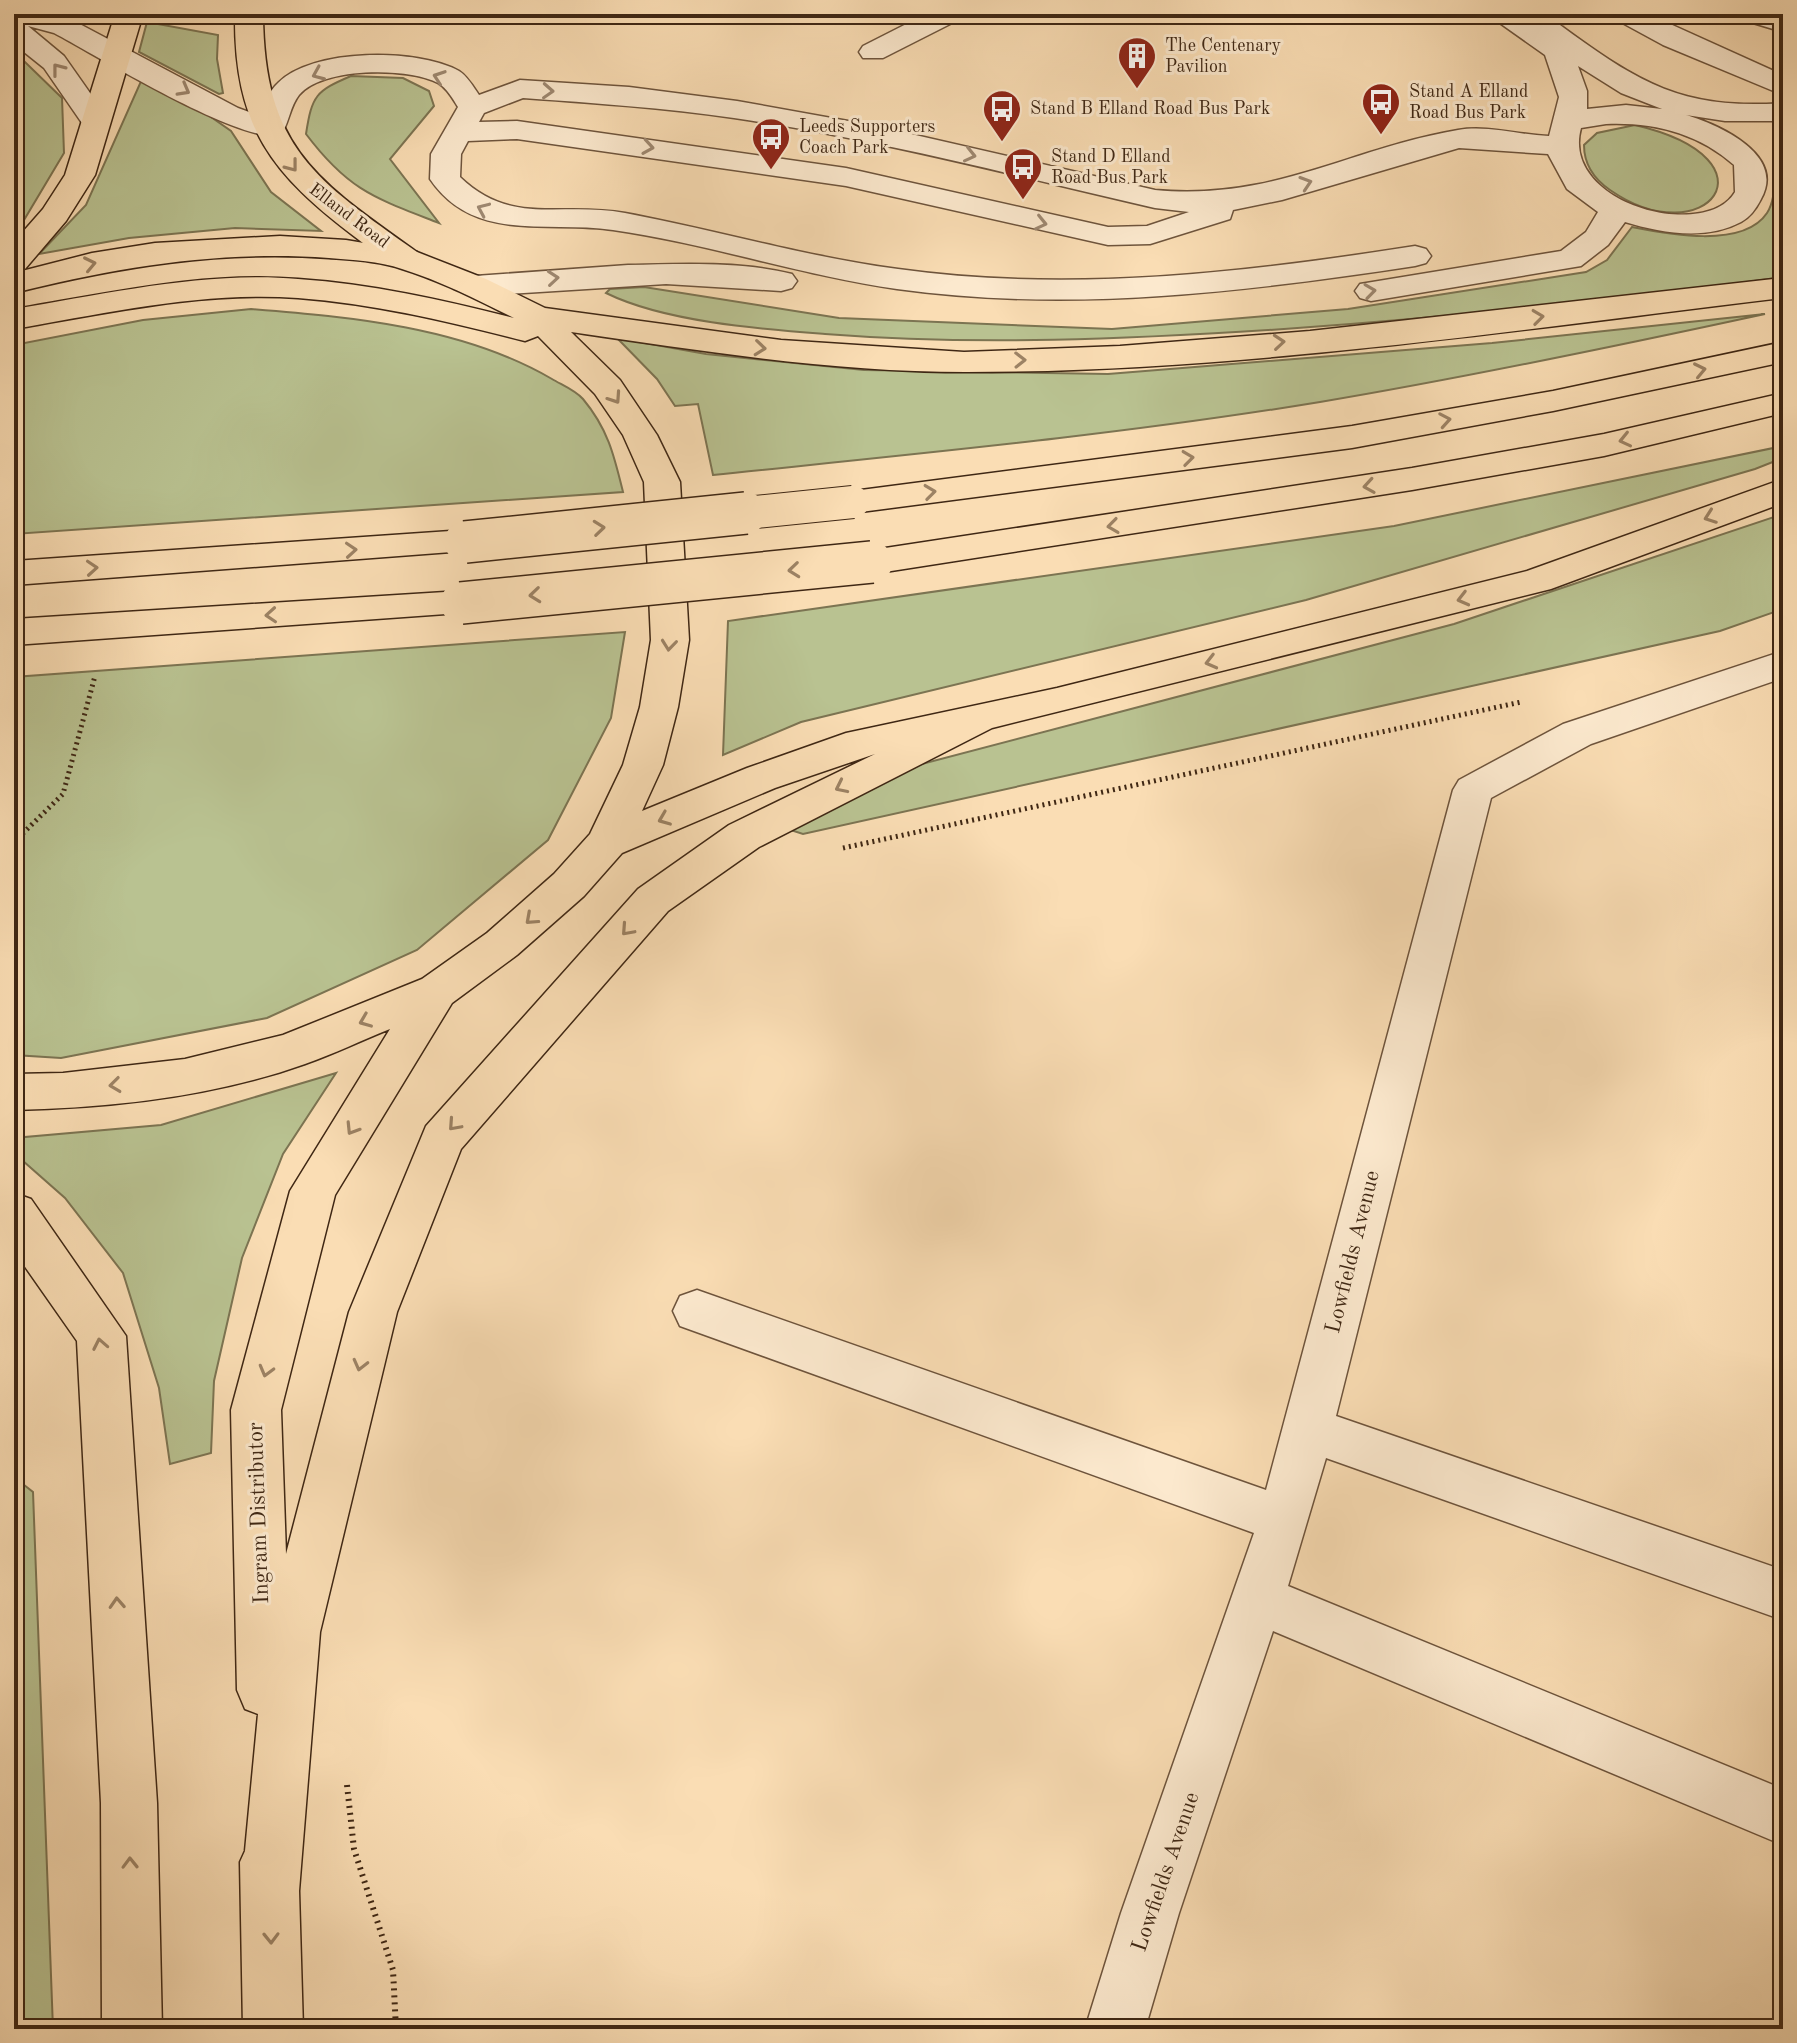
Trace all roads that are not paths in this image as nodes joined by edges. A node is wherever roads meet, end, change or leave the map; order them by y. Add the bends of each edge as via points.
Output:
1 (16, 14) edge
2 (129, 14) edge
3 (249, 14) edge
4 (948, 14) edge
5 (1501, 14) edge
6 (1627, 14) edge
7 (1694, 14) edge
8 (1753, 14) edge
9 (1783, 24) edge
10 (14, 26) edge
11 (1571, 28) edge
12 (1655, 29) junction
13 (115, 52) junction
14 (873, 52) dead end
15 (1783, 86) edge
16 (1783, 112) edge
17 (1659, 116) junction
18 (94, 120) junction
19 (467, 121) junction
20 (1783, 124) edge
21 (270, 129) junction
22 (1565, 134) junction
23 (1774, 159) dead end
24 (1753, 182) junction
25 (1257, 199) junction
26 (1614, 210) junction
27 (670, 233) junction
28 (1415, 256) dead end
29 (406, 259) junction
30 (14, 262) edge
31 (635, 272) junction
32 (14, 283) edge
33 (475, 286) junction
34 (1783, 288) edge
35 (14, 319) edge
36 (550, 329) junction
37 (1783, 352) edge
38 (1783, 403) edge
39 (1783, 490) edge
40 (14, 573) edge
41 (14, 632) edge
42 (1783, 664) edge
43 (986, 715) junction
44 (607, 842) junction
45 (437, 991) junction
46 (14, 1092) edge
47 (14, 1213) edge
48 (697, 1311) dead end
49 (1308, 1429) junction
50 (1284, 1520) junction
51 (1783, 1595) edge
52 (1259, 1600) junction
53 (1783, 1817) edge
54 (270, 1890) junction
55 (132, 2029) edge
56 (273, 2029) edge
57 (1115, 2029) edge

1 - 13 street via 64,27
2 - 13 main road
3 - 21 main road, Elland Road via 249,58
4 - 14 street
5 - 11 street
6 - 12 street
7 - 12 street
8 - 9 street
18 -> 10 street via 54,62
11 - 12 street
11 - 16 street via 1629,87 1659,99 1731,113
11 - 17 street
11 - 22 street via 1574,101
12 - 15 street
13 - 18 main road
13 -> 21 street via 228,114
17 - 20 street via 1735,125
17 - 22 street via 1621,113
17 - 24 street via 1735,151 1748,164
18 - 30 main road via 80,175
19 -> 21 street via 450,78 393,63 357,64 323,70 289,88
19 -> 25 street via 488,129 846,177 1108,236 1150,235
19 -> 25 street via 520,89 629,96 876,135 1174,203
27 -> 19 street via 608,219 519,219 486,213 461,198 445,179 446,154
21 -> 29 main road, Elland Road via 305,183
25 -> 22 street via 1460,139
22 - 26 street via 1564,161
23 - 24 street
24 - 26 street via 1749,197 1731,215 1702,224
31 -> 26 street via 737,276 1051,309 1207,305 1339,295 1570,259 1589,248 1612,221
27 - 28 street via 896,278 1002,289 1273,278
27 - 31 street via 675,250
32 -> 29 main road via 92,263 220,247 306,247
29 - 33 main road
33 -> 31 street
33 - 36 main road
36 -> 34 main road via 893,359 1024,361 1468,324
35 - 36 main road via 177,292 296,288 421,304
36 -> 44 main road via 608,387 640,435 662,482 670,640 643,765
40 -> 37 main road, bridge via 465,542 853,502 1352,437
38 -> 41 main road, bridge via 1604,445 1412,479 872,562 461,603
39 -> 43 main road via 1538,580
42 - 49 street, Lowfields Avenue via 1577,734 1473,790
43 -> 44 main road via 860,743
43 -> 54 main road via 744,836 653,900 442,1139 373,1312 293,1632
44 -> 45 main road via 514,934
45 -> 46 main road via 261,1059 185,1077
45 -> 54 main road, Ingram Distributor via 313,1191 256,1410
55 -> 47 main road via 129,1803 101,1336
48 - 50 street
49 - 50 street, Lowfields Avenue
49 - 51 street
50 - 52 street, Lowfields Avenue
52 - 53 street
52 - 57 street, Lowfields Avenue
54 -> 56 main road, Ingram Distributor

